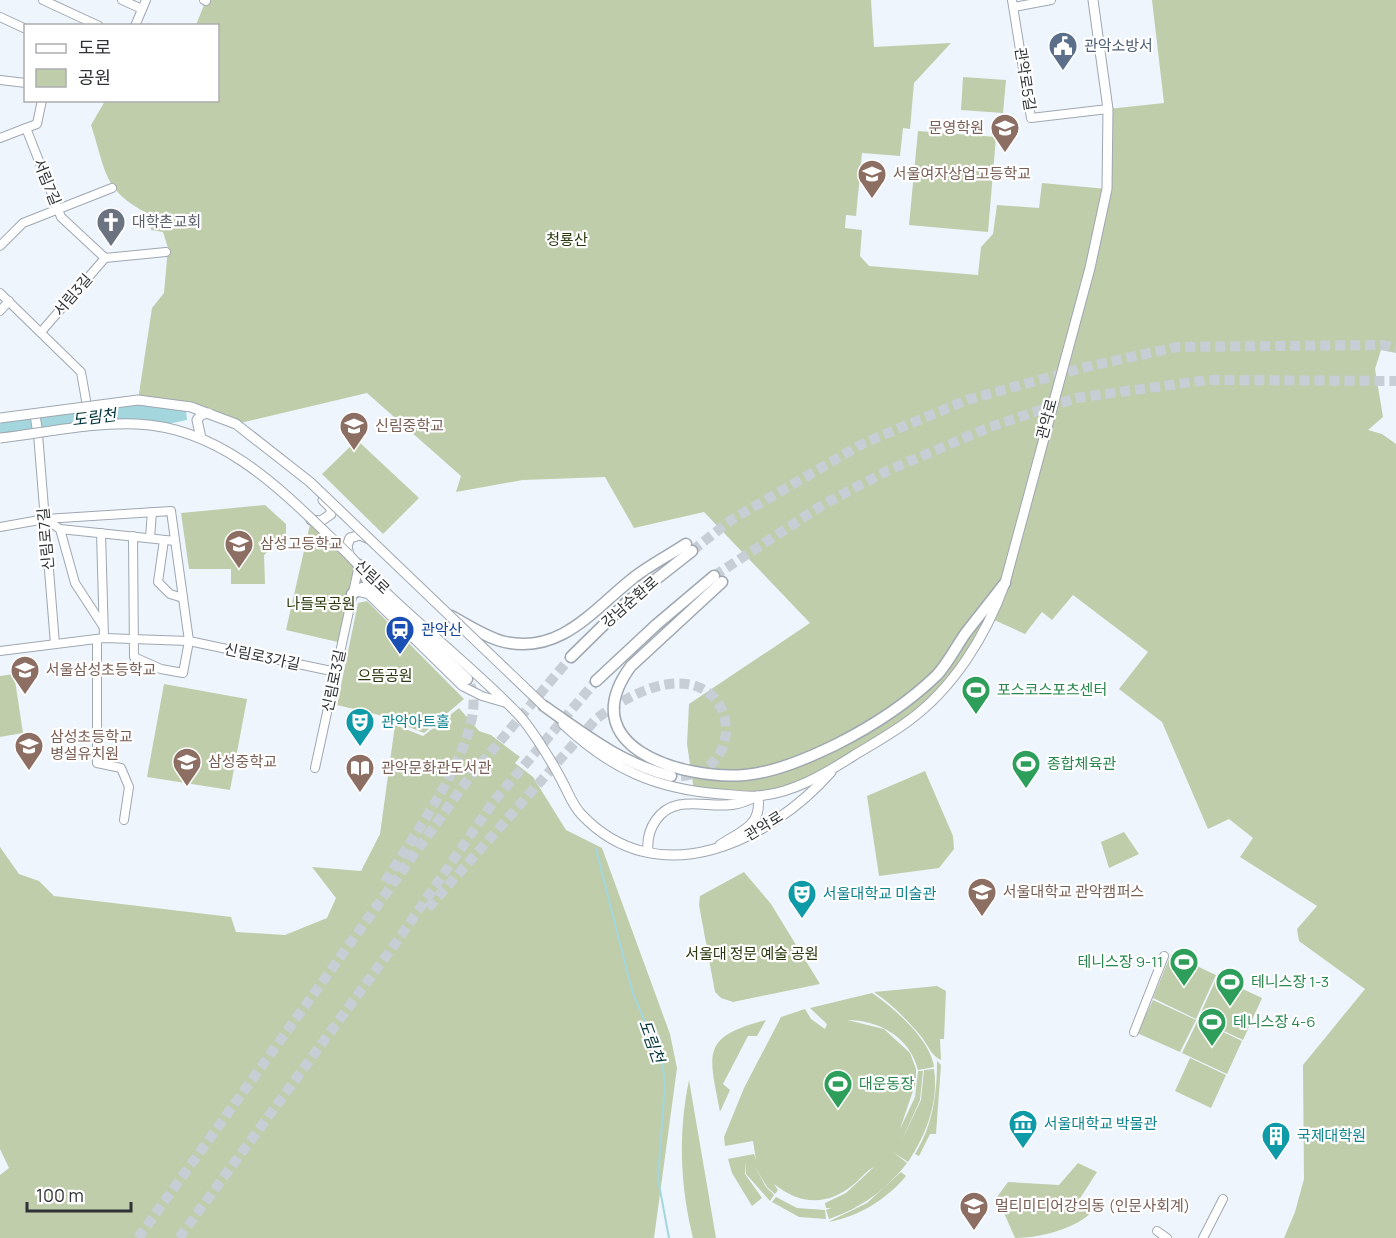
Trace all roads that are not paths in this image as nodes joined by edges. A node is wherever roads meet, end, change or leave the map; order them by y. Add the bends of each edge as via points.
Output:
1 (43, 0) edge
2 (122, 0) edge
3 (146, 0) edge
4 (1051, 0) edge
5 (1093, 0) edge
6 (1013, 3) edge
7 (142, 9) junction
8 (0, 17) edge
9 (95, 24) edge
10 (136, 24) edge
11 (24, 28) edge
12 (0, 80) edge
13 (24, 83) edge
14 (42, 102) edge
15 (1108, 109) junction
16 (26, 128) junction
17 (0, 138) edge
18 (112, 189) dead end
19 (58, 209) junction
20 (0, 246) edge
21 (166, 252) dead end
22 (105, 258) junction
23 (0, 293) edge
24 (9, 301) junction
25 (0, 310) edge
26 (41, 332) junction
27 (87, 405) junction
28 (35, 413) junction
29 (212, 413) junction
30 (0, 418) edge
31 (38, 434) junction
32 (0, 438) edge
33 (201, 438) junction
34 (318, 490) junction
35 (152, 512) junction
36 (45, 519) junction
37 (311, 520) junction
38 (0, 527) edge
39 (60, 529) junction
40 (100, 533) junction
41 (134, 536) junction
42 (150, 538) junction
43 (164, 540) junction
44 (369, 540) junction
45 (175, 541) junction
46 (349, 555) junction
47 (358, 565) junction
48 (1005, 584) junction
49 (373, 590) junction
50 (352, 594) junction
51 (183, 598) junction
52 (447, 614) junction
53 (103, 626) junction
54 (100, 639) junction
55 (134, 639) junction
56 (189, 641) junction
57 (55, 644) junction
58 (0, 651) edge
59 (571, 657) tunnel mouth
60 (336, 672) junction
61 (467, 679) tunnel mouth
62 (596, 681) tunnel mouth
63 (506, 703) junction
64 (544, 706) joint
65 (315, 768) dead end
66 (835, 768) junction
67 (671, 781) joint
68 (758, 796) junction
69 (124, 820) dead end
70 (648, 851) junction
71 (708, 853) junction
72 (678, 855) joint
73 (1164, 956) dead end
74 (1134, 1032) dead end
75 (1223, 1199) dead end
76 (1157, 1231) dead end
77 (1167, 1238) edge
78 (1203, 1238) edge

1 - 9 street
2 - 7 street
3 - 7 street
4 - 6 street
5 - 15 main road, 관악로
6 - 15 street, 관악로5길 via 1031,118
7 - 10 street
8 - 11 street
12 - 13 street
14 - 16 street via 36,124
15 - 48 main road, 관악로 via 1109,169 1102,216
16 - 17 street
16 - 19 street, 서림7길
18 - 19 street
19 - 20 street via 23,223
19 - 22 street, 서림7길 via 61,217
21 - 22 street
22 - 26 street, 서림3길
23 - 24 street
24 - 25 street
24 - 26 street
26 - 27 street via 81,372
27 - 28 main road, 신림로, bridge
27 - 29 main road, 신림로, bridge via 151,401
28 - 30 main road, 신림로, bridge
28 - 31 main road, bridge
29 - 33 main road, bridge via 197,420
29 - 34 main road, 신림로, bridge via 237,424
31 - 32 main road, 신림로, bridge
31 - 33 main road, 신림로, bridge via 134,423 167,427
31 - 36 street, 신림로7길
33 - 37 main road, 신림로, bridge via 249,464
34 - 37 main road, bridge via 331,514 321,521
34 - 44 main road, 신림로, bridge
35 - 36 street
35 - 42 street
35 - 45 street via 171,511
36 - 38 street
36 - 39 street
36 - 57 street, 신림로7길
37 - 46 main road, 신림로, bridge
39 - 40 street
39 - 53 street via 75,583
40 - 41 street
40 - 53 street
41 - 42 street
41 - 55 street
42 - 43 street
43 - 45 street
43 - 51 street via 158,582 170,594
44 - 46 main road, bridge via 360,535 350,538
44 - 52 main road, 신림로, bridge
45 - 51 street
46 - 47 main road, 신림로
47 - 49 highway
47 - 50 street, 신림로3길
47 - 63 main road, 신림로
48 - 62 highway via 938,673 916,693 835,745 792,763 745,775 683,768 650,759 629,745 618,731 614,717 614,699 621,679 718,579 632,646
48 - 66 main road, 관악로 via 992,618 942,690 908,721
49 - 50 highway via 362,588
49 - 61 highway
50 - 60 street, 신림로3길
50 - 63 street via 368,594 462,686
51 - 56 street
52 - 59 highway, 강남순환로 via 504,642 540,642 560,637 632,579 689,548
52 - 64 main road, 신림로, bridge
53 - 54 street
54 - 55 street, 신림로3가길
54 - 57 street, 신림로3가길
54 - 69 street via 97,763 121,768 129,787
55 - 56 street, 신림로3가길
55 - 56 street via 134,657 161,669 183,673
56 - 60 street, 신림로3가길
57 - 58 street, 신림로3가길
60 - 65 street, 신림로3길
63 - 70 main road, 신림로 via 517,712 580,813 610,835
64 - 67 highway via 610,752
66 - 68 main road, 관악로 via 795,786
66 - 71 main road, 관악로 via 816,789 775,821 747,838
67 - 68 main road, 관악로
68 - 70 main road via 735,805 687,804 670,808 653,825 647,839
68 - 71 main road via 756,819
70 - 72 main road, 신림로
71 - 72 main road, 관악로
73 - 74 street
75 - 78 street
76 - 77 street

